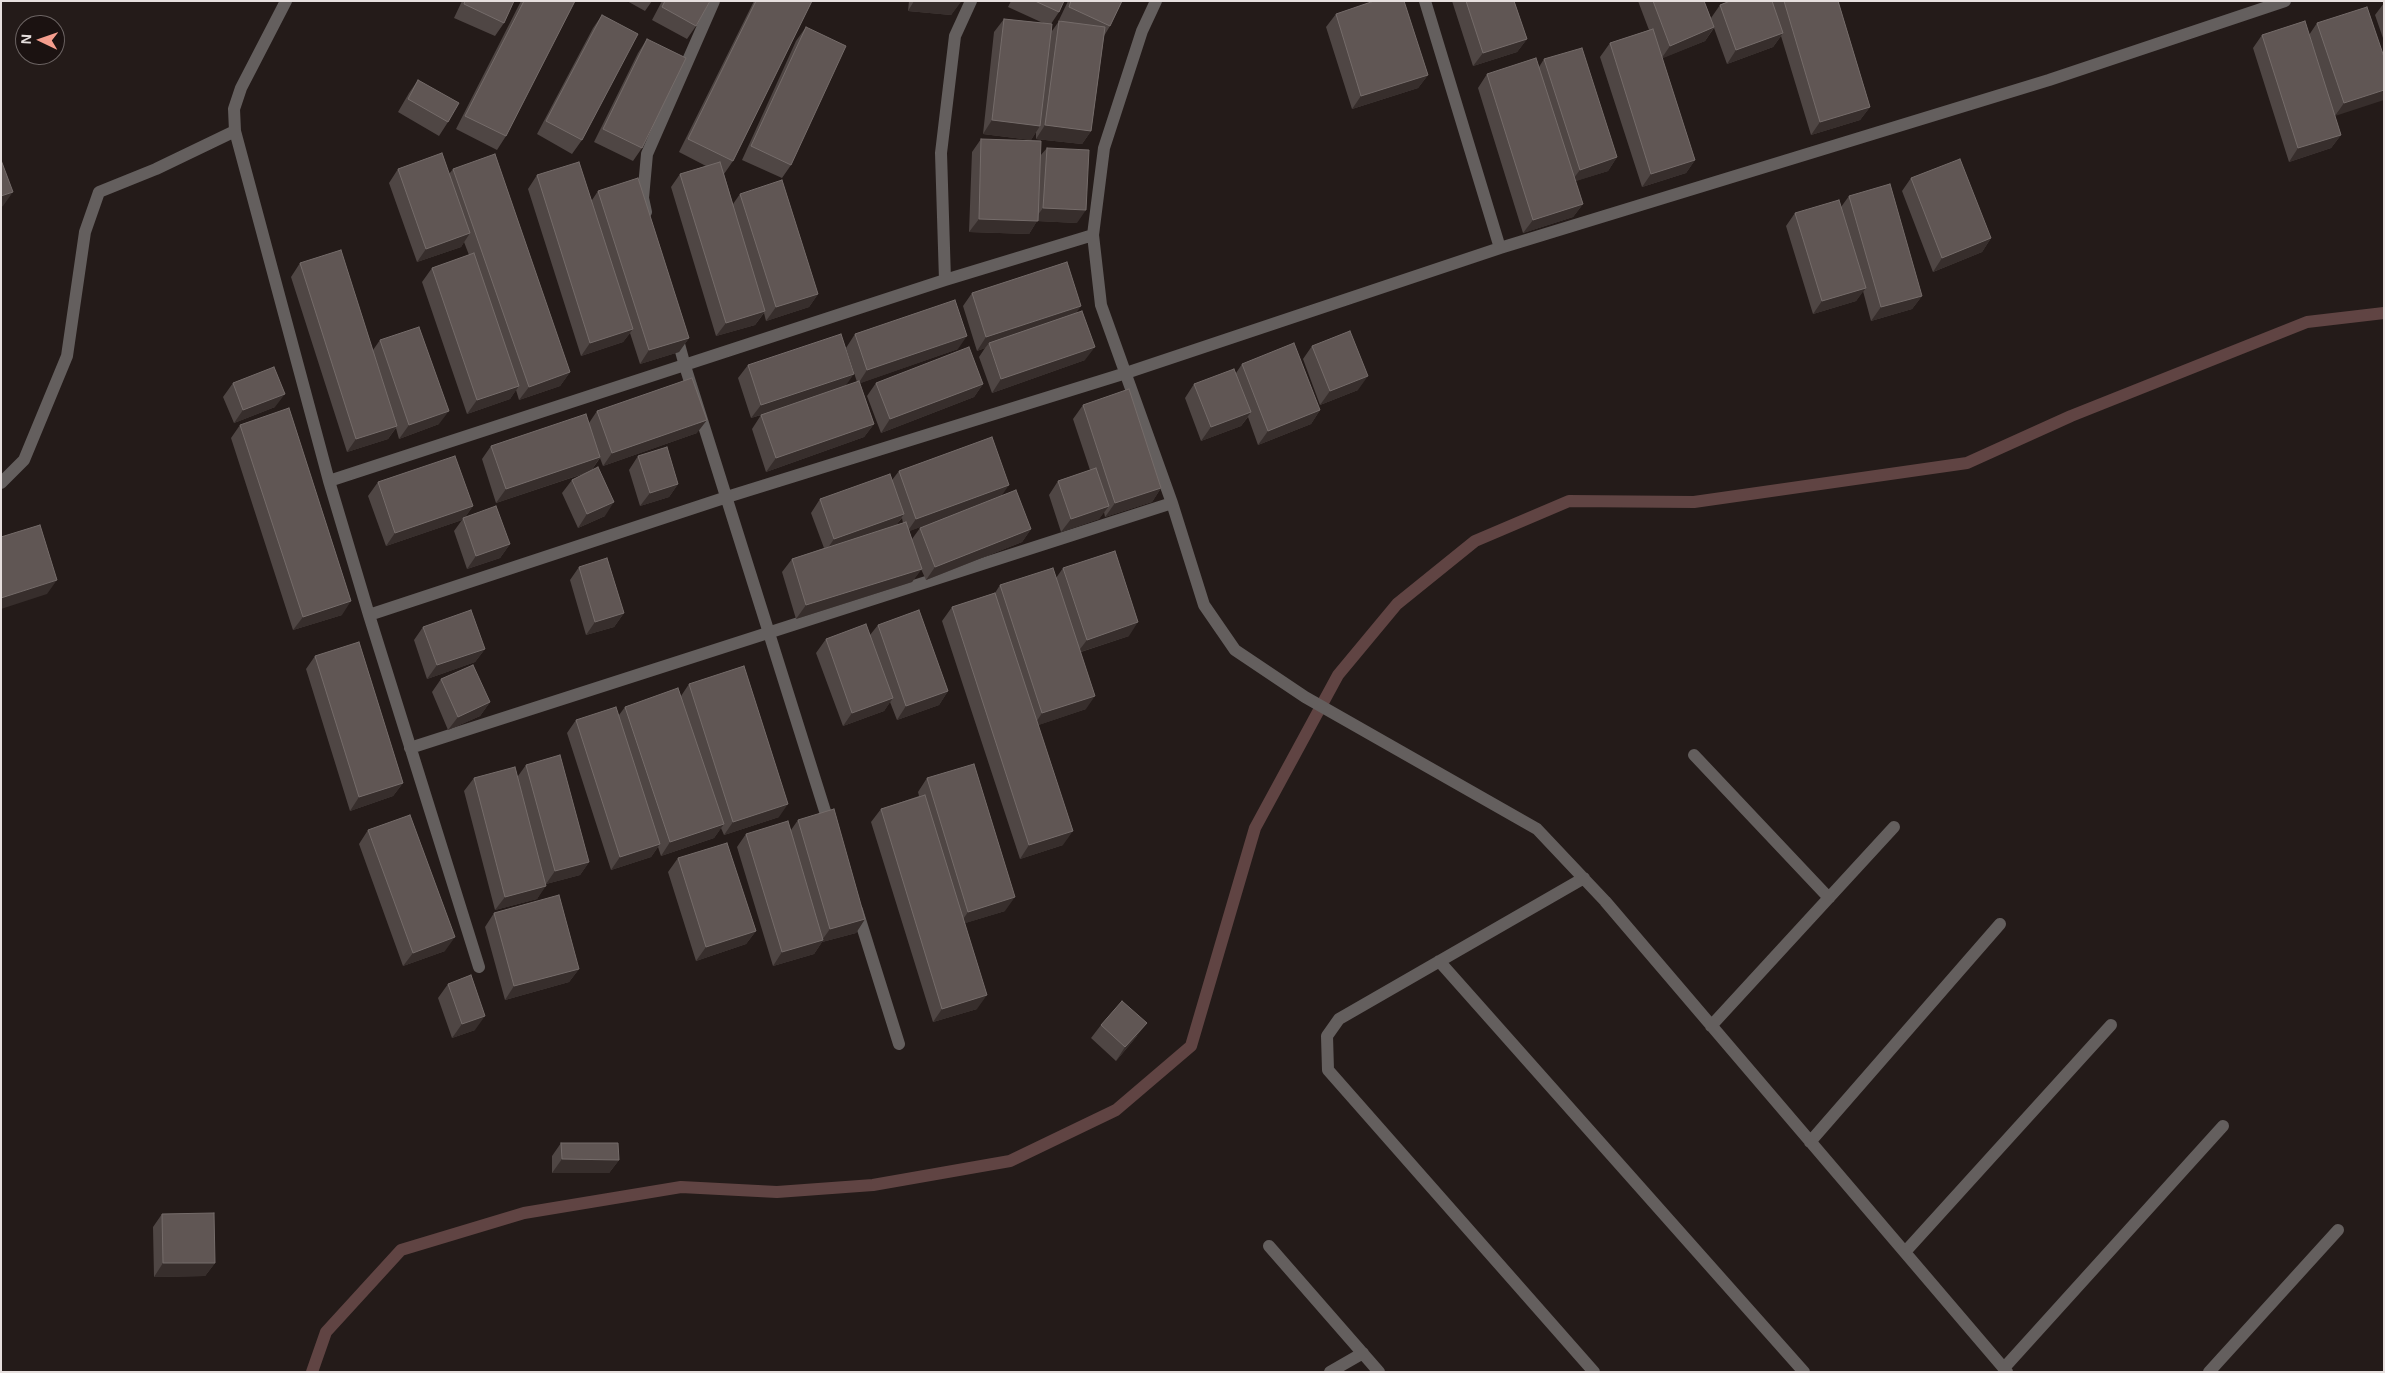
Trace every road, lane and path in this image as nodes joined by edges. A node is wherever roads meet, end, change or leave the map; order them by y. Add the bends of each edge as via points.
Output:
1 (286, 1) edge
2 (714, 1) edge
3 (971, 1) edge
4 (1156, 1) edge
5 (1425, 1) edge
6 (2285, 1) edge
7 (235, 132) junction
8 (650, 226) edge
9 (1093, 235) junction
10 (1500, 248) junction
11 (945, 280) junction
12 (673, 320) edge
13 (684, 366) junction
14 (1126, 373) junction
15 (329, 481) junction
16 (1, 483) edge
17 (728, 497) junction
18 (1172, 503) junction
19 (369, 615) junction
20 (769, 632) junction
21 (410, 748) junction
22 (1694, 755) dead end
23 (1894, 827) dead end
24 (834, 838) edge
25 (1584, 878) junction
26 (851, 894) edge
27 (1829, 898) junction
28 (2000, 924) dead end
29 (1439, 961) junction
30 (479, 967) dead end
31 (2111, 1025) dead end
32 (1711, 1026) junction
33 (899, 1044) dead end
34 (2223, 1126) dead end
35 (1810, 1142) junction
36 (2338, 1230) dead end
37 (1269, 1246) dead end
38 (1904, 1252) junction
39 (1363, 1353) junction
40 (2006, 1370) edge
41 (1330, 1372) edge
42 (1379, 1372) edge
43 (1594, 1372) edge
44 (1804, 1372) edge
45 (2210, 1372) edge

1 - 7 street via 241,88 234,109
2 - 8 street via 647,154 643,198
3 - 11 street via 956,36 941,153
4 - 9 street via 1142,31 1104,148
5 - 10 street
6 - 10 street via 2049,80
7 - 15 street
7 - 16 street via 99,192 85,232 67,356 24,460
9 - 11 street
9 - 14 street via 1101,305
10 - 14 street
11 - 13 street
12 - 13 street
13 - 15 street
13 - 17 street
14 - 17 street
14 - 18 street
15 - 19 street
17 - 19 street
17 - 20 street
18 - 20 street
18 - 25 street via 1204,605 1235,650 1305,697 1537,830
19 - 21 street
20 - 21 street
20 - 24 street
21 - 30 street
22 - 27 street
23 - 27 street
25 - 29 street
25 - 32 street
26 - 33 street
27 - 32 street
28 - 35 street
29 - 43 street via 1339,1018 1327,1036 1328,1070
29 - 44 street
31 - 38 street
32 - 35 street
34 - 40 street
35 - 38 street
36 - 45 street
37 - 39 street
38 - 40 street
39 - 41 street
39 - 42 street

